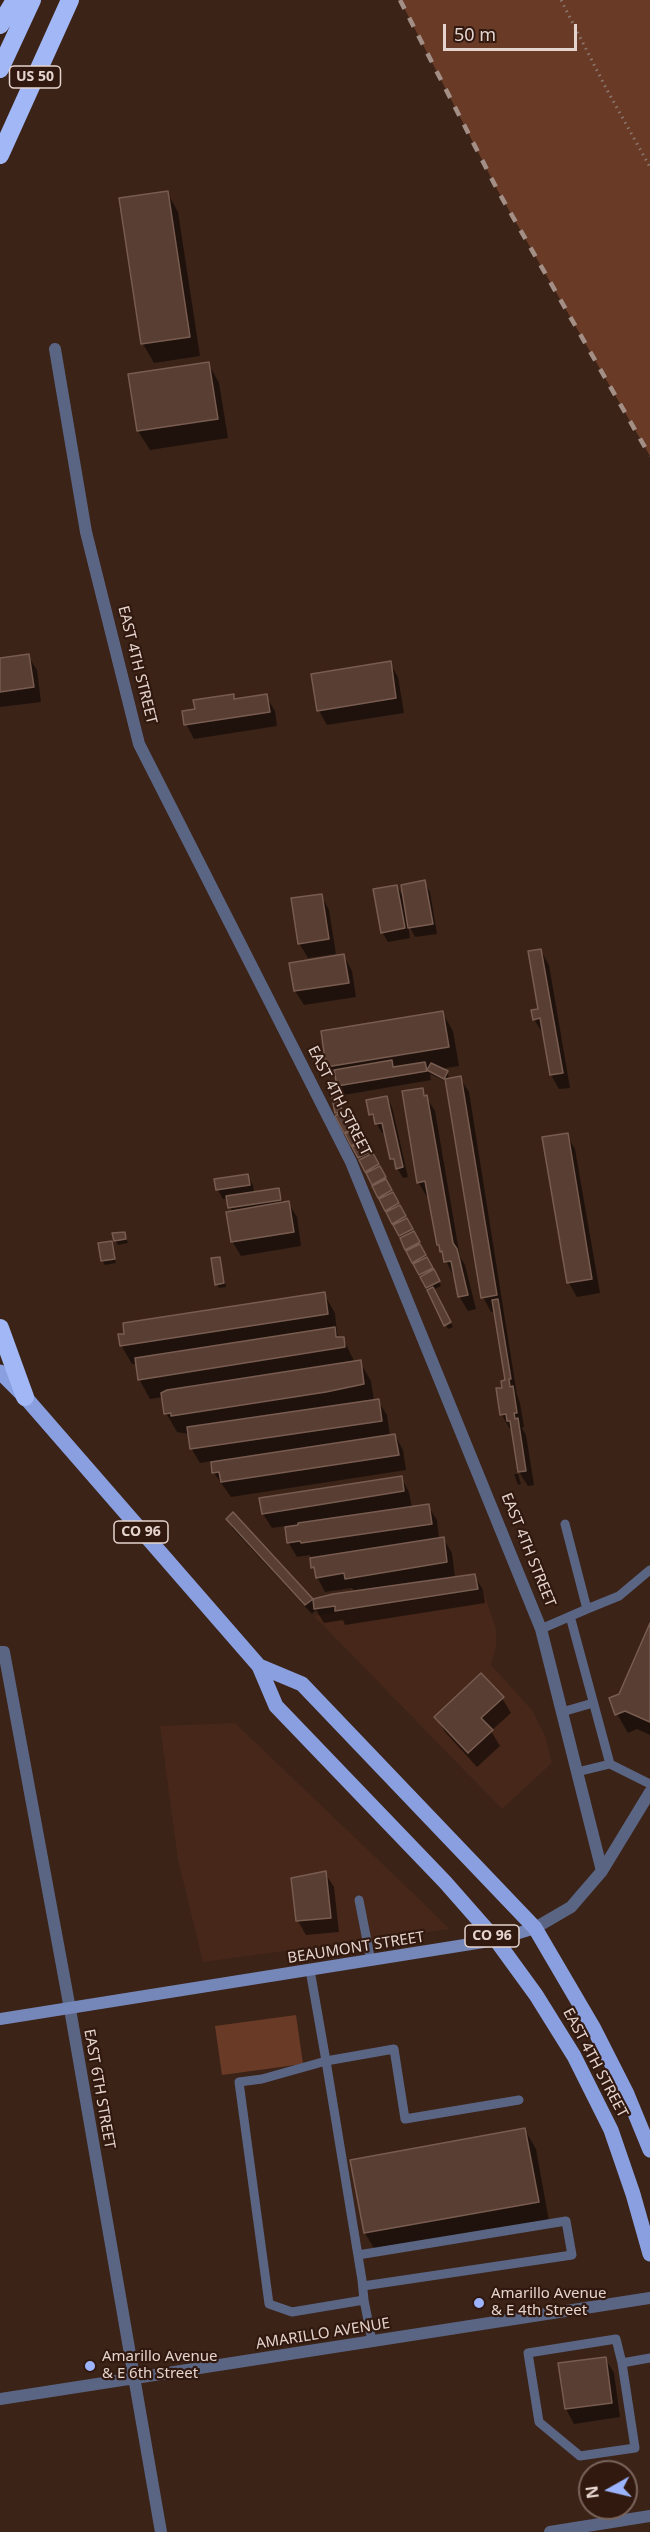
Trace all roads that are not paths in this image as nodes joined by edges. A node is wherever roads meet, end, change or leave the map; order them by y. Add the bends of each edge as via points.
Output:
1 (15, 0) edge
2 (32, 0) edge
3 (70, 0) edge
4 (0, 25) edge
5 (0, 69) edge
6 (0, 155) edge
7 (55, 349) dead end
8 (0, 1328) edge
9 (0, 1372) edge
10 (25, 1397) junction
11 (565, 1524) dead end
12 (650, 1570) edge
13 (587, 1609) junction
14 (570, 1616) junction
15 (541, 1629) junction
16 (2, 1652) edge
17 (259, 1666) junction
18 (593, 1703) junction
19 (562, 1712) junction
20 (610, 1764) junction
21 (577, 1772) junction
22 (650, 1784) edge
23 (650, 1792) edge
24 (602, 1871) junction
25 (359, 1900) dead end
26 (535, 1928) junction
27 (496, 1940) junction
28 (371, 1960) junction
29 (310, 1971) junction
30 (70, 2009) junction
31 (0, 2019) edge
32 (326, 2061) junction
33 (519, 2100) dead end
34 (650, 2150) edge
35 (358, 2254) junction
36 (650, 2254) edge
37 (363, 2286) junction
38 (650, 2298) edge
39 (364, 2300) junction
40 (372, 2341) junction
41 (650, 2358) edge
42 (622, 2363) junction
43 (133, 2379) junction
44 (0, 2399) edge
45 (650, 2516) edge
46 (161, 2532) edge
47 (550, 2532) edge

1 - 4 highway
2 - 5 highway, US 50
3 - 6 highway, US 50
7 - 15 street, EAST 4TH STREET via 86,532 138,744 351,1162
8 - 10 highway, CO 96
9 - 10 main road, EAST 4TH STREET / CO 96
10 - 17 main road, EAST 4TH STREET / CO 96
11 - 13 lane
12 - 13 lane via 619,1596
13 - 14 lane
14 - 15 lane
14 - 18 lane
15 - 19 street, EAST 4TH STREET
16 - 30 street, EAST 6TH STREET
17 - 26 main road, EAST 4TH STREET / CO 96 via 302,1684
17 - 27 main road, EAST 4TH STREET / CO 96 via 276,1706 446,1882
18 - 19 lane
18 - 20 lane
19 - 21 street, EAST 4TH STREET
20 - 21 lane
20 - 22 lane
21 - 24 street, EAST 4TH STREET
23 - 24 street, BEAUMONT STREET
24 - 26 street, BEAUMONT STREET via 571,1907
25 - 28 lane
26 - 27 street, BEAUMONT STREET
26 - 34 main road, EAST 4TH STREET / CO 96 via 593,2027
27 - 28 street, BEAUMONT STREET
27 - 36 main road, EAST 4TH STREET / CO 96 via 574,2056 611,2130
28 - 29 street, BEAUMONT STREET
29 - 30 street, BEAUMONT STREET
29 - 32 lane
30 - 31 street, BEAUMONT STREET
30 - 43 street, EAST 6TH STREET
32 - 33 lane via 394,2049 405,2119
32 - 35 lane
32 - 39 lane via 239,2082 269,2304 292,2312
35 - 37 lane
35 - 37 lane via 566,2221 572,2255
37 - 39 lane
38 - 40 street, AMARILLO AVENUE
39 - 40 lane
40 - 43 street, AMARILLO AVENUE
41 - 42 lane
42 - 42 lane via 635,2448 580,2456 539,2422 528,2352 616,2339
43 - 44 street, AMARILLO AVENUE
43 - 46 street, EAST 6TH STREET
45 - 47 street

